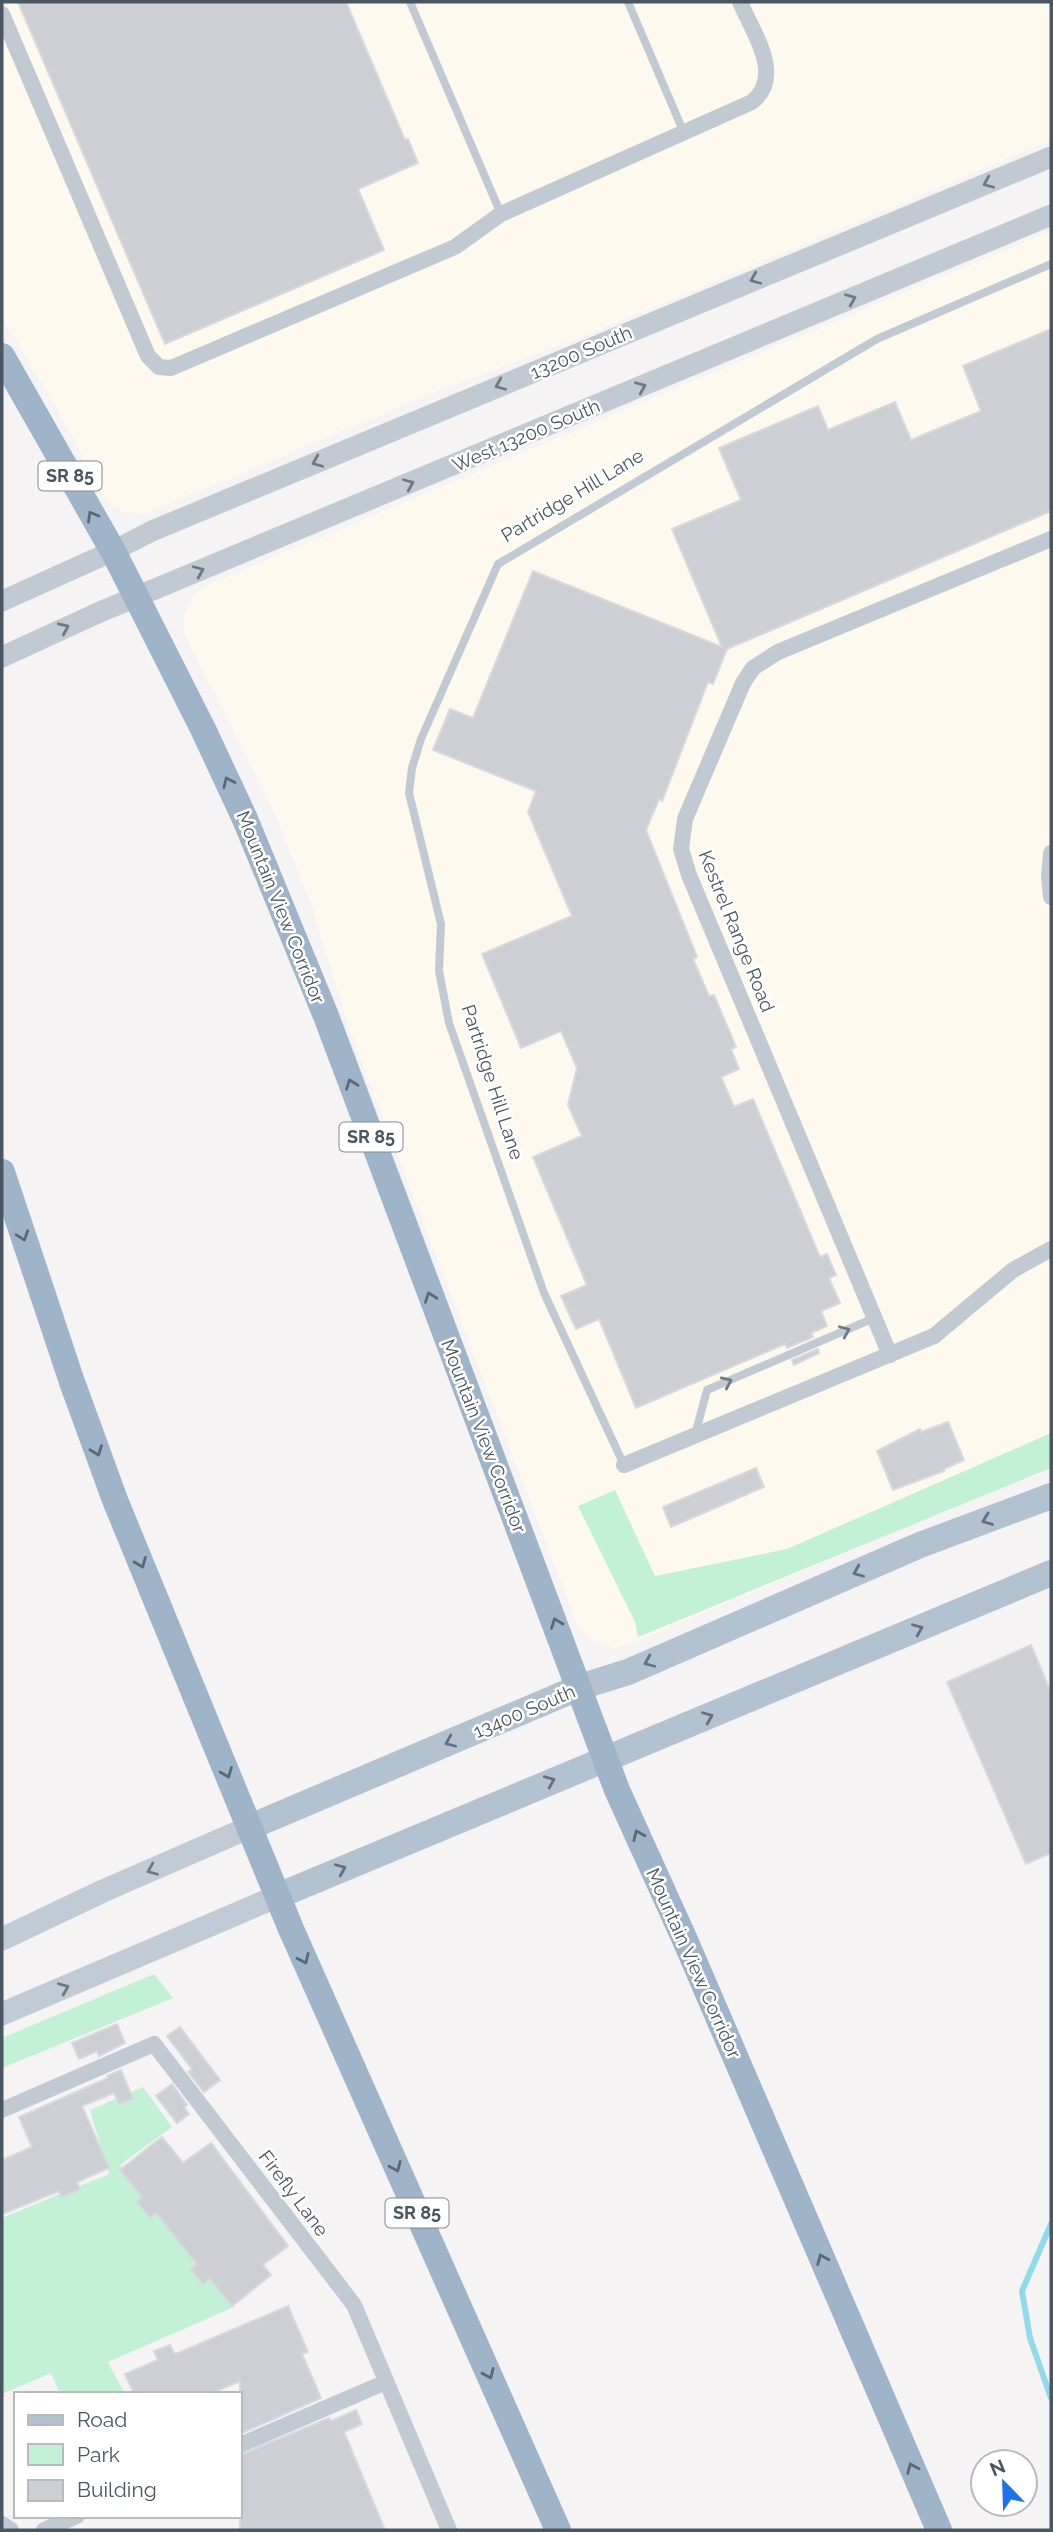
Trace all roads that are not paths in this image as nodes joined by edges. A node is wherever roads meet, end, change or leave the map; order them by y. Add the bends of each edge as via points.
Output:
1 (410, 2) edge
2 (628, 2) edge
3 (740, 2) edge
4 (2, 14) edge
5 (684, 133) junction
6 (1051, 157) edge
7 (501, 215) junction
8 (1051, 215) edge
9 (1051, 264) edge
10 (2, 356) edge
11 (1051, 539) edge
12 (113, 551) junction
13 (136, 598) junction
14 (2, 601) edge
15 (2, 657) edge
16 (1051, 853) edge
17 (1051, 897) edge
18 (2, 1171) edge
19 (1051, 1249) edge
20 (874, 1318) junction
21 (890, 1354) junction
22 (695, 1435) junction
23 (624, 1465) joint
24 (1051, 1496) edge
25 (1051, 1573) edge
26 (580, 1687) junction
27 (607, 1758) junction
28 (250, 1827) junction
29 (278, 1896) junction
30 (2, 1939) edge
31 (2, 2014) edge
32 (2, 2110) edge
33 (386, 2382) junction
34 (242, 2444) edge
35 (72, 2518) edge
36 (2, 2524) edge
37 (11, 2530) edge
38 (44, 2530) edge
39 (449, 2530) edge
40 (558, 2530) edge
41 (939, 2530) edge

1 - 7 lane
2 - 5 lane
3 - 5 street via 765,60 766,83 752,102
4 - 7 street via 148,356 159,367 177,366 455,247
5 - 7 street
6 -> 12 street, 13200 South via 152,530
13 -> 8 street, West 13200 South
9 - 23 lane, Partridge Hill Lane via 877,338 498,564 421,739 409,793 441,924 439,971 449,1023 544,1293
12 -> 10 highway, Mountain View Corridor / SR 85
11 - 20 street, Kestrel Range Road via 778,652 753,668 685,819 681,849 689,875
12 - 13 highway, Mountain View Corridor / SR 85
12 - 14 street
15 -> 13 street, West 13200 South
26 -> 13 highway, Mountain View Corridor / SR 85 via 256,843
16 - 17 street
18 -> 28 highway, SR 85 via 115,1500
19 - 21 street, Partridge Hill Lane via 1013,1270 944,1329
20 - 21 street, Kestrel Range Road
22 -> 20 lane via 707,1390
21 - 22 street, Partridge Hill Lane
22 - 23 street, Partridge Hill Lane
24 -> 26 main road, 13400 South via 920,1545 628,1672
27 -> 25 main road
26 - 27 highway, Mountain View Corridor / SR 85
26 -> 28 main road, 13400 South
29 -> 27 main road
41 -> 27 highway, Mountain View Corridor / SR 85
28 - 29 highway, SR 85
28 -> 30 main road, 13400 South
31 -> 29 main road
29 -> 40 highway, SR 85
32 - 33 street, Firefly Lane via 154,2044 354,2305
33 - 34 street
33 - 39 street, Firefly Lane
35 - 38 street
36 - 37 street

